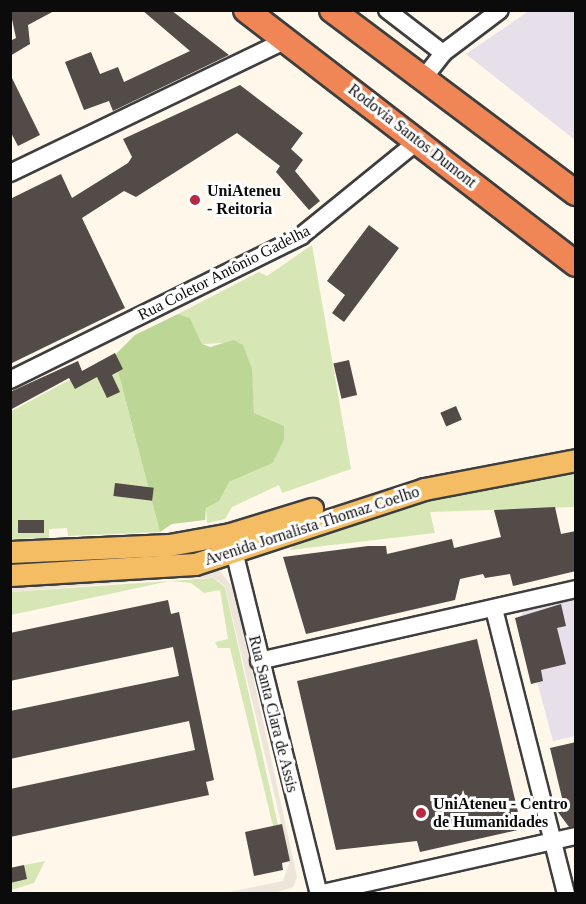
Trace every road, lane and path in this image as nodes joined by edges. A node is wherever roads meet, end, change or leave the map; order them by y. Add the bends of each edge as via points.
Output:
1 (246, 10) edge
2 (332, 10) edge
3 (387, 10) edge
4 (500, 10) edge
5 (286, 40) junction
6 (443, 53) junction
7 (423, 79) junction
8 (419, 140) junction
9 (10, 173) edge
10 (576, 194) edge
11 (576, 264) edge
12 (10, 380) edge
13 (576, 448) edge
14 (576, 460) edge
15 (232, 544) junction
16 (10, 552) edge
17 (10, 575) edge
18 (576, 590) edge
19 (494, 609) junction
20 (259, 661) junction
21 (576, 836) edge
22 (552, 842) junction
23 (318, 894) edge
24 (566, 894) edge

1 - 5 highway, Rodovia Santos Dumont
2 - 7 highway
3 - 6 street
4 - 6 street
5 - 8 highway, Rodovia Santos Dumont
5 - 9 street
6 - 7 street
7 - 10 highway
8 - 11 highway, Rodovia Santos Dumont
8 - 12 street, Rua Coletor Antônio Gadelha via 301,236
13 - 15 main road, Avenida Jornalista Thomaz Coelho via 428,475
14 - 15 main road, Avenida Jornalista Thomaz Coelho via 424,489
15 - 16 main road, Avenida Jornalista Thomaz Coelho
15 - 17 main road, Avenida Jornalista Thomaz Coelho via 195,564
15 - 20 street, Rua Santa Clara de Assis
18 - 19 street
19 - 20 street
19 - 22 street
20 - 23 street, Rua Santa Clara de Assis
21 - 22 street
22 - 23 street
22 - 24 street

